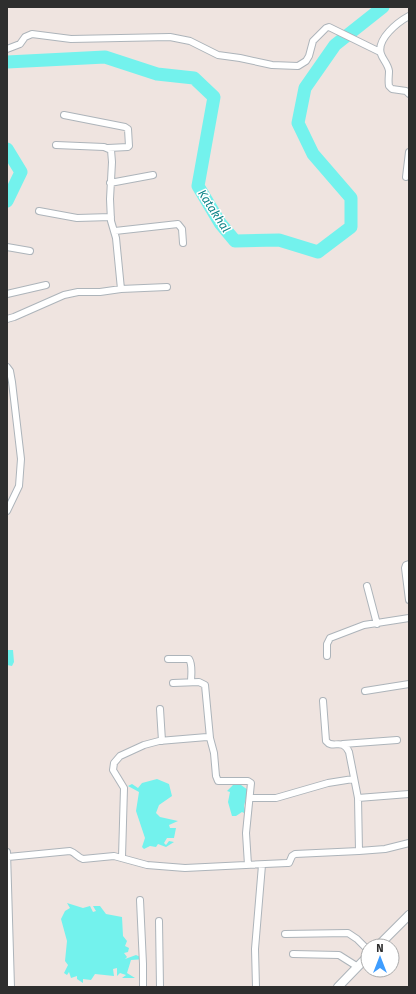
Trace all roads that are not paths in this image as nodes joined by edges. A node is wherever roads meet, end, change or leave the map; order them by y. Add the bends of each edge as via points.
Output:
1 (409, 16) edge
2 (7, 49) edge
3 (380, 52) junction
4 (409, 94) edge
5 (64, 115) dead end
6 (56, 145) dead end
7 (108, 148) junction
8 (409, 152) edge
9 (153, 175) dead end
10 (406, 177) dead end
11 (110, 183) junction
12 (39, 211) dead end
13 (111, 217) junction
14 (115, 231) junction
15 (183, 243) dead end
16 (7, 247) edge
17 (30, 251) dead end
18 (46, 285) dead end
19 (167, 287) dead end
20 (122, 289) junction
21 (7, 294) edge
22 (7, 319) edge
23 (7, 367) edge
24 (7, 511) edge
25 (409, 564) edge
26 (367, 586) dead end
27 (409, 600) edge
28 (409, 618) edge
29 (377, 624) junction
30 (327, 656) dead end
31 (168, 659) dead end
32 (191, 682) junction
33 (173, 683) dead end
34 (409, 684) edge
35 (365, 691) dead end
36 (323, 701) dead end
37 (160, 709) dead end
38 (210, 738) junction
39 (397, 740) dead end
40 (162, 741) junction
41 (343, 744) junction
42 (353, 779) junction
43 (409, 794) edge
44 (250, 798) junction
45 (358, 798) junction
46 (409, 843) edge
47 (359, 851) junction
48 (7, 855) edge
49 (122, 857) junction
50 (248, 865) junction
51 (262, 865) junction
52 (140, 900) dead end
53 (409, 915) edge
54 (159, 921) dead end
55 (285, 934) dead end
56 (386, 938) edge
57 (360, 942) edge
58 (293, 954) dead end
59 (360, 961) edge
60 (8, 963) edge
61 (354, 964) junction
62 (11, 987) edge
63 (143, 987) edge
64 (160, 987) edge
65 (256, 987) edge
66 (338, 987) edge

1 - 3 street via 388,32
2 - 3 street via 20,44 25,37 32,34 71,39 170,37 190,41 218,55 272,65 298,66 309,56 313,41 326,28 331,28
3 - 4 street via 387,66 389,86 392,89 406,90
5 - 7 street via 128,129 128,147
6 - 7 street
7 - 11 street via 112,154
8 - 10 street
9 - 11 street
11 - 13 street
12 - 13 street via 77,218
13 - 14 street
14 - 15 street via 178,224 182,229
14 - 20 street
16 - 17 street
18 - 21 street
19 - 20 street
20 - 22 street via 64,295
23 - 24 street via 12,382 21,459 19,486
25 - 27 street via 405,568
26 - 29 street
28 - 29 street
29 - 30 street via 330,638
31 - 32 street via 189,659 192,667
32 - 33 street
32 - 38 street via 205,685
34 - 35 street
36 - 41 street via 326,741 328,744
37 - 40 street
38 - 40 street
38 - 44 street via 218,781 248,781 251,783
39 - 41 street
40 - 49 street via 120,756 114,763 113,770 124,788
41 - 42 street via 349,752
42 - 44 street via 328,783 276,798
42 - 45 street
43 - 45 street
44 - 50 street via 246,833
45 - 47 street
46 - 47 street
47 - 51 street via 295,854 290,863
48 - 49 street via 70,851 80,859
48 - 60 street
49 - 50 street via 148,865 185,868
50 - 51 street
51 - 65 street via 255,949
52 - 63 street
53 - 56 street
54 - 64 street
55 - 57 street via 348,933
58 - 61 street via 334,954
59 - 61 street
60 - 62 street
61 - 66 street

